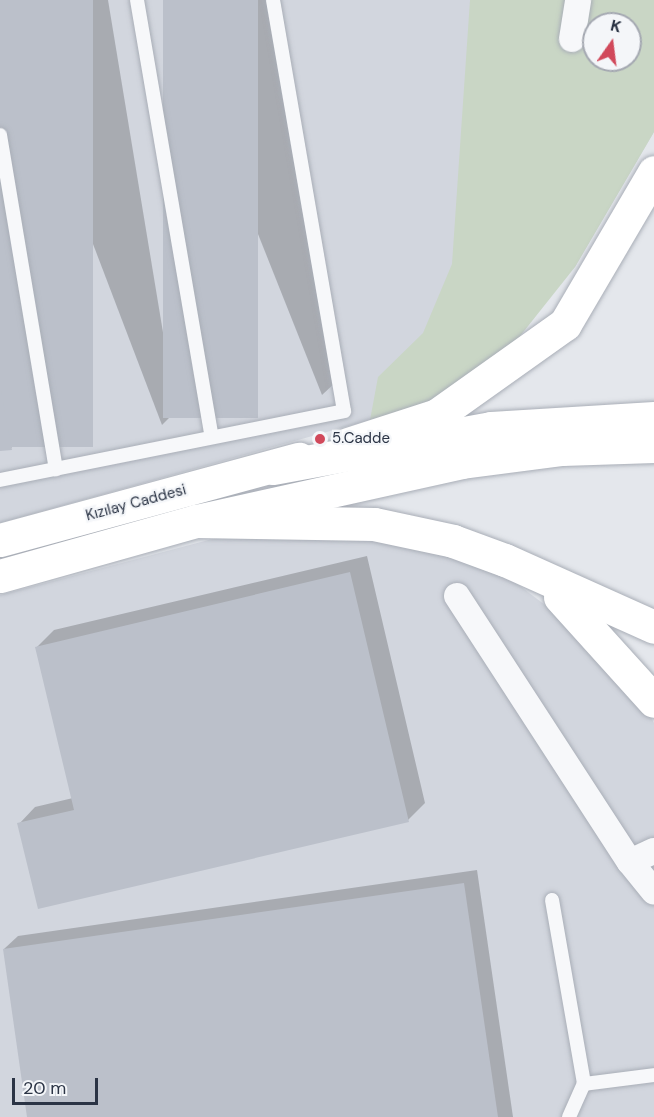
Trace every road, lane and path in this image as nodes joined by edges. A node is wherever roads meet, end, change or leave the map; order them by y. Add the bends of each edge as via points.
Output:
1 (137, 0) edge
2 (273, 0) edge
3 (578, 0) edge
4 (572, 39) dead end
5 (0, 135) edge
6 (654, 171) edge
7 (654, 418) edge
8 (212, 437) junction
9 (654, 446) edge
10 (273, 468) junction
11 (56, 469) junction
12 (0, 480) edge
13 (196, 521) junction
14 (0, 540) edge
15 (0, 576) edge
16 (542, 578) junction
17 (457, 596) dead end
18 (643, 625) edge
19 (654, 701) edge
20 (654, 851) edge
21 (630, 862) junction
22 (654, 892) edge
23 (552, 900) dead end
24 (654, 1075) edge
25 (584, 1084) junction
26 (569, 1117) edge

1 - 8 lane
2 - 8 lane via 344,411
3 - 4 street
5 - 11 lane
6 - 10 main road via 565,324 514,365 437,415
7 - 10 main road via 491,428
8 - 11 lane
9 - 13 main road via 562,449 462,462
10 - 14 main road, Kızılay Caddesi
11 - 12 lane
13 - 15 main road
13 - 16 main road via 374,524 453,541
16 - 18 main road
16 - 19 main road
17 - 21 street
20 - 21 street
21 - 22 street
23 - 25 lane
24 - 25 lane
25 - 26 lane

